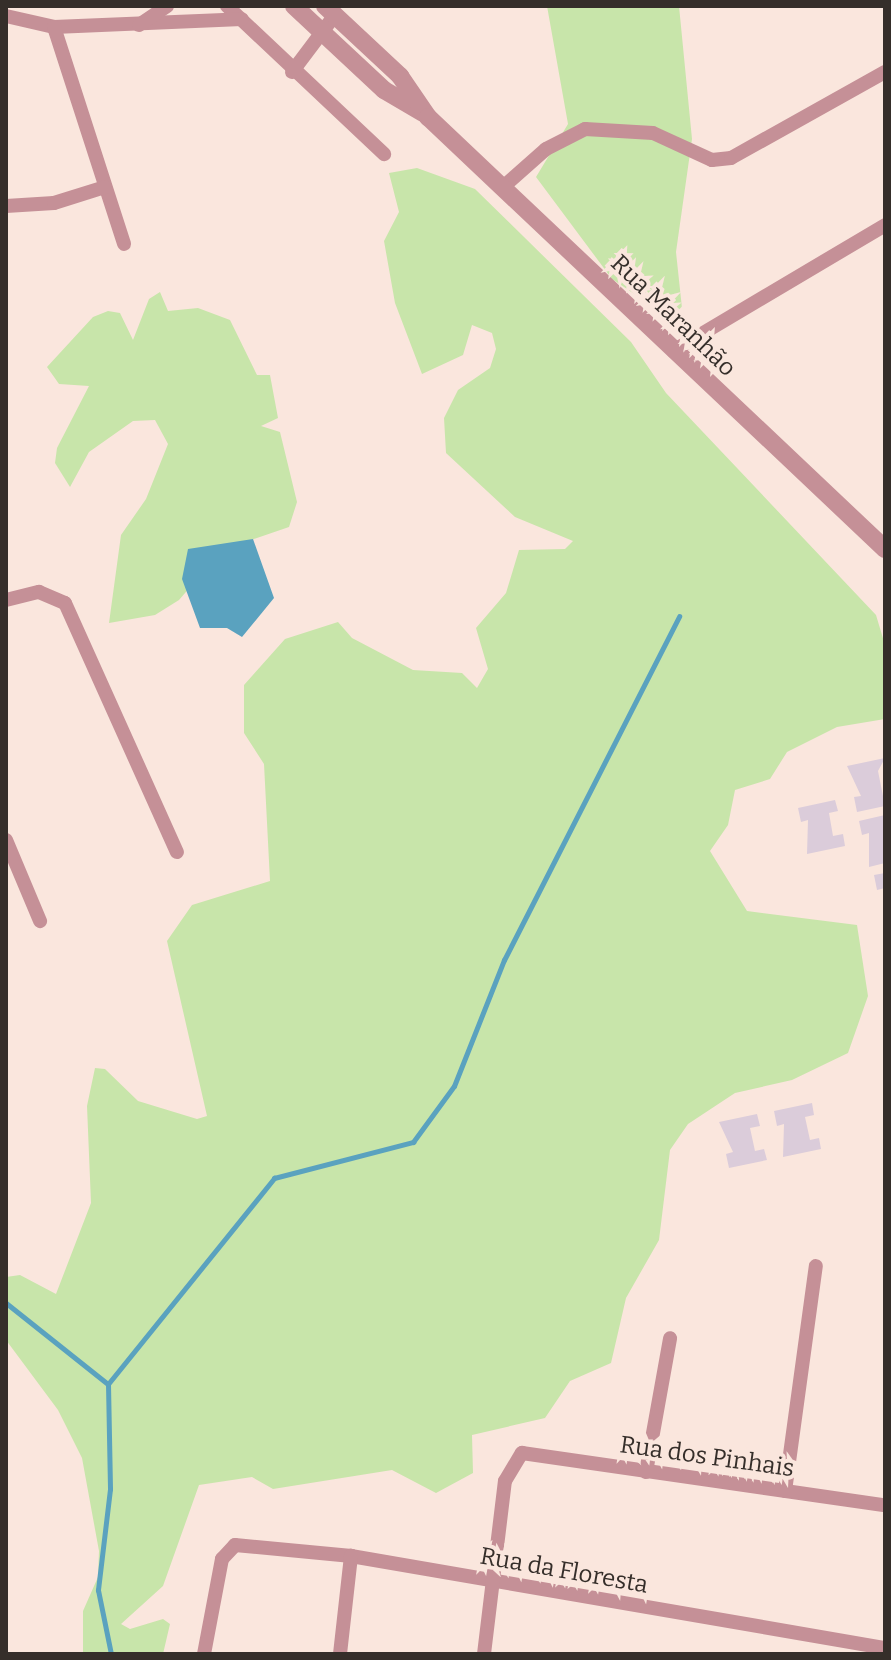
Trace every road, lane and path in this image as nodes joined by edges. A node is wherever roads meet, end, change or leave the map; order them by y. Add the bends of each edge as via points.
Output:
1 (167, 6) edge
2 (227, 6) edge
3 (294, 6) edge
4 (330, 10) edge
5 (6, 16) edge
6 (242, 19) junction
7 (138, 25) junction
8 (54, 27) junction
9 (321, 32) junction
10 (292, 72) junction
11 (885, 72) edge
12 (428, 117) junction
13 (384, 154) dead end
14 (105, 187) junction
15 (503, 187) junction
16 (6, 206) edge
17 (885, 225) edge
18 (124, 244) dead end
19 (673, 351) junction
20 (885, 549) edge
21 (6, 600) edge
22 (6, 840) edge
23 (177, 852) dead end
24 (40, 921) dead end
25 (816, 1266) dead end
26 (670, 1338) dead end
27 (646, 1472) junction
28 (785, 1491) junction
29 (885, 1505) edge
30 (351, 1556) junction
31 (497, 1583) junction
32 (882, 1650) edge
33 (204, 1654) edge
34 (340, 1654) edge
35 (484, 1654) edge

1 - 7 street
2 - 6 street
3 - 9 street, Rua Maranhão
4 - 9 street
4 - 12 street, Rua Maranhão via 400,76
5 - 8 street
6 - 7 street
6 - 10 street
7 - 8 street
8 - 14 street
9 - 10 street
9 - 12 street, Rua Maranhão via 384,90
10 - 13 street
11 - 15 street via 731,158 712,160 653,133 585,129 546,149
12 - 15 street, Rua Maranhão
14 - 16 street via 54,203
14 - 18 street
15 - 19 street, Rua Maranhão
17 - 19 street
19 - 20 street, Rua Maranhão
21 - 23 street via 39,592 59,597
22 - 24 street
25 - 28 street
26 - 27 street
27 - 28 street, Rua dos Pinhais
27 - 31 street, Rua dos Pinhais via 522,1453 505,1481
28 - 29 street, Rua dos Pinhais
30 - 31 street, Rua da Floresta
30 - 33 street, Rua da Floresta via 235,1545 222,1559
30 - 34 street
31 - 32 street, Rua da Floresta
31 - 35 street

